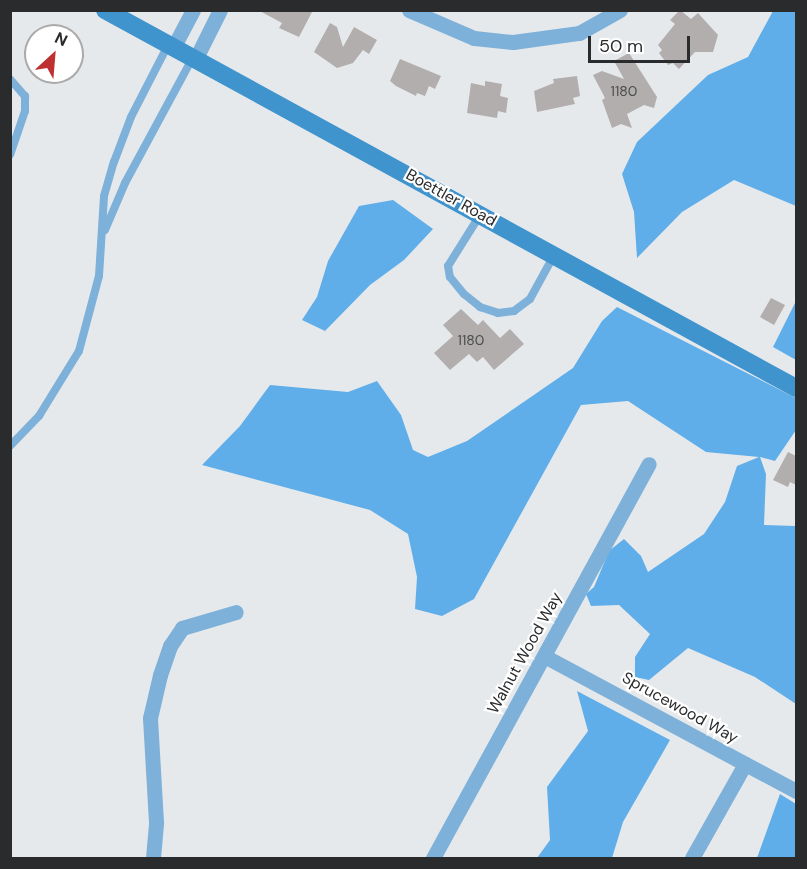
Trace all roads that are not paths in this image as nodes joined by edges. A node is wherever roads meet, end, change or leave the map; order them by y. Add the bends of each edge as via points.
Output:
1 (105, 10) edge
2 (193, 10) edge
3 (220, 10) edge
4 (409, 10) edge
5 (620, 10) edge
6 (171, 46) junction
7 (194, 59) junction
8 (10, 79) edge
9 (10, 155) edge
10 (480, 214) junction
11 (103, 234) junction
12 (554, 255) junction
13 (796, 388) edge
14 (10, 446) edge
15 (649, 464) dead end
16 (236, 612) dead end
17 (546, 657) junction
18 (745, 764) junction
19 (796, 791) edge
20 (153, 858) edge
21 (434, 858) edge
22 (692, 858) edge

1 - 6 street, Boettler Road
2 - 6 street
3 - 7 street
4 - 5 street via 474,38 513,42 579,33
6 - 7 street, Boettler Road
6 - 11 lane via 121,141 104,196
7 - 10 street, Boettler Road
7 - 11 lane via 125,183
8 - 9 lane via 25,96 26,111
10 - 12 street, Boettler Road
10 - 12 lane via 448,266 450,277 480,307 514,311 530,299
11 - 14 lane via 94,298 79,351 39,416
12 - 13 street, Boettler Road
15 - 17 street, Walnut Wood Way
16 - 20 street via 182,628 170,646 160,675 150,718 156,822
17 - 18 street, Sprucewood Way
17 - 21 street, Walnut Wood Way
18 - 19 street, Sprucewood Way
18 - 22 street

